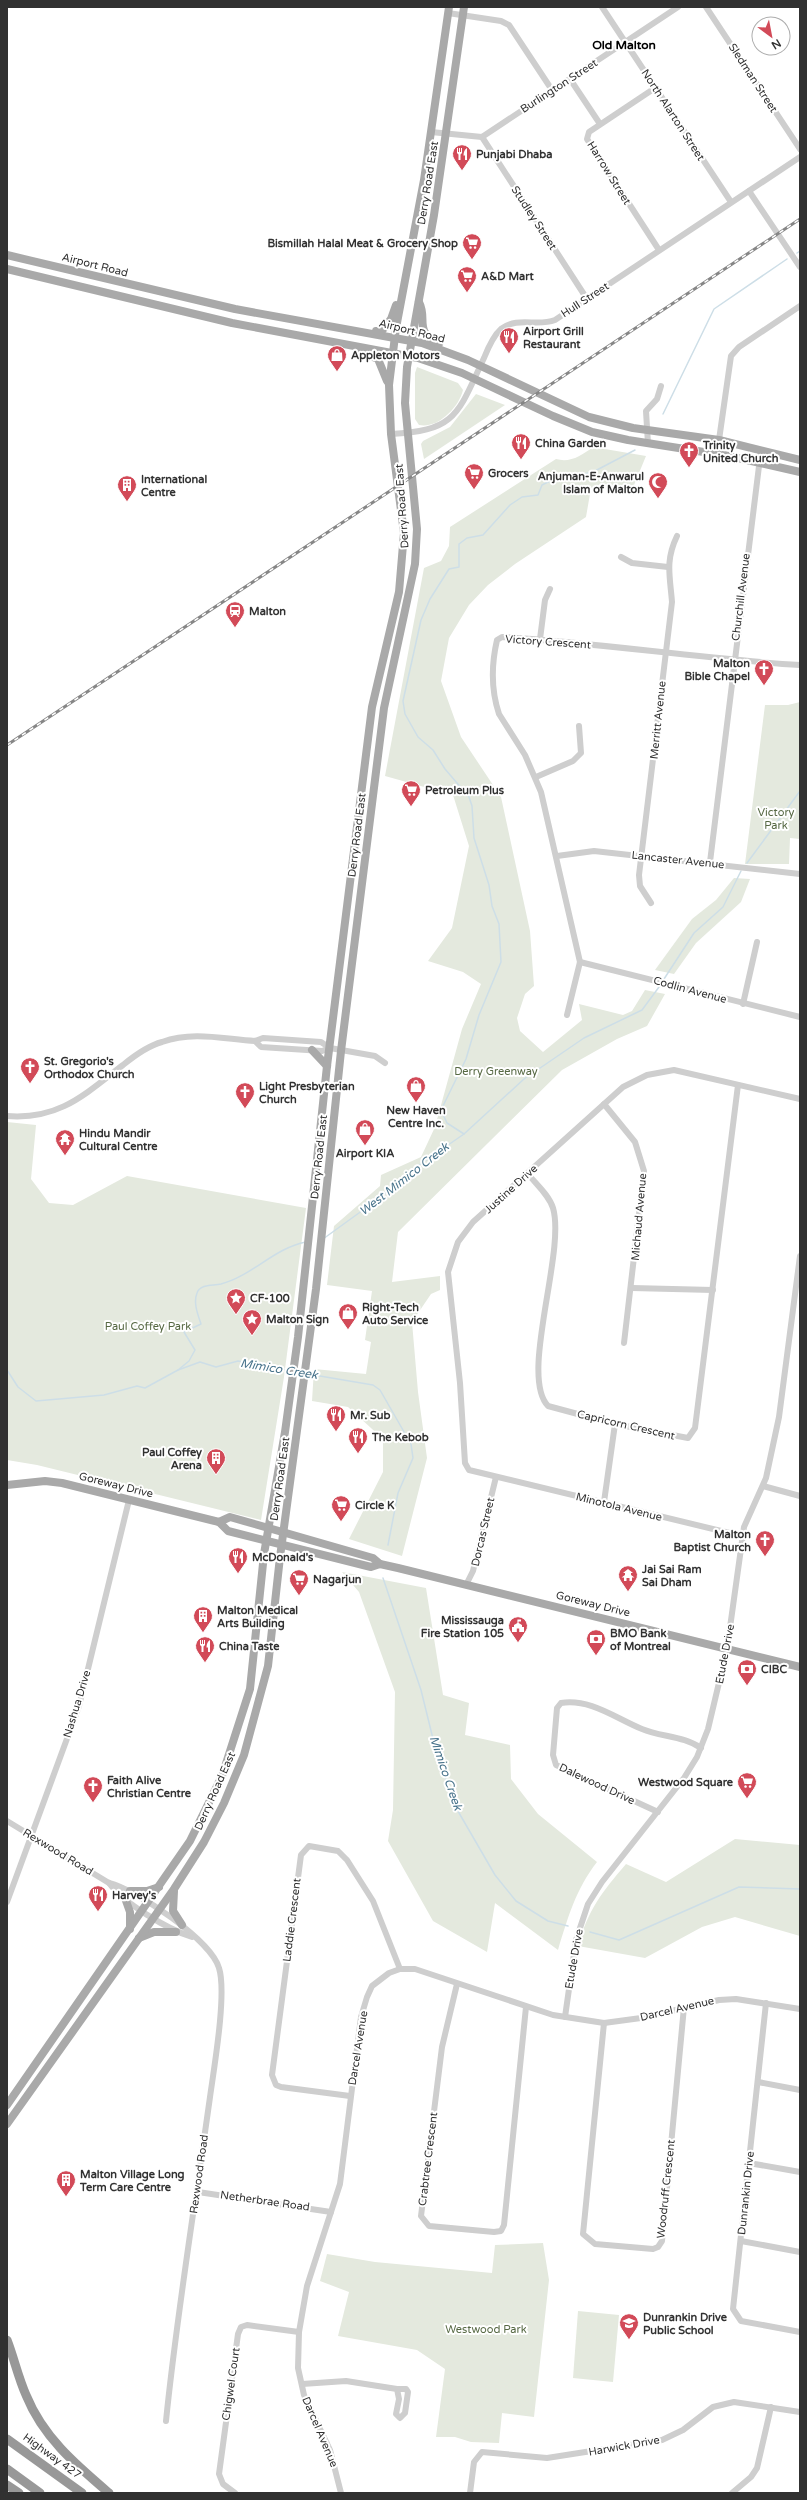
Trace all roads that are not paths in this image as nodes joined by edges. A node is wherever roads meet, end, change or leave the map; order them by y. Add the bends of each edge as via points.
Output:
1 (602, 7) edge
2 (678, 7) edge
3 (706, 7) edge
4 (449, 10) edge
5 (464, 11) edge
6 (625, 42) junction
7 (570, 79) junction
8 (655, 88) junction
9 (552, 90) junction
10 (600, 124) junction
11 (431, 132) junction
12 (446, 133) junction
13 (482, 137) junction
14 (800, 149) edge
15 (800, 157) edge
16 (749, 191) junction
17 (731, 202) junction
18 (659, 250) junction
19 (7, 255) edge
20 (799, 266) edge
21 (7, 269) edge
22 (405, 286) junction
23 (587, 298) junction
24 (418, 299) junction
25 (800, 306) edge
26 (335, 327) junction
27 (395, 337) junction
28 (411, 340) junction
29 (333, 343) junction
30 (447, 351) junction
31 (392, 353) junction
32 (409, 356) junction
33 (480, 366) junction
34 (474, 379) junction
35 (661, 386) dead end
36 (389, 397) junction
37 (647, 430) junction
38 (391, 434) junction
39 (408, 434) junction
40 (719, 440) junction
41 (648, 444) junction
42 (760, 450) junction
43 (717, 454) junction
44 (800, 460) edge
45 (758, 462) junction
46 (800, 472) edge
47 (677, 536) dead end
48 (620, 557) dead end
49 (668, 567) junction
50 (550, 589) dead end
51 (540, 639) junction
52 (666, 652) junction
53 (733, 661) junction
54 (800, 665) edge
55 (579, 726) dead end
56 (536, 777) junction
57 (557, 856) junction
58 (643, 856) junction
59 (710, 862) junction
60 (800, 874) edge
61 (650, 903) dead end
62 (757, 942) dead end
63 (580, 962) junction
64 (743, 1004) junction
65 (567, 1015) dead end
66 (800, 1017) edge
67 (255, 1041) junction
68 (330, 1048) junction
69 (312, 1050) junction
70 (341, 1051) junction
71 (385, 1063) dead end
72 (327, 1066) junction
73 (738, 1085) junction
74 (800, 1099) edge
75 (604, 1104) junction
76 (7, 1116) edge
77 (528, 1174) junction
78 (800, 1256) edge
79 (306, 1261) junction
80 (318, 1262) junction
81 (632, 1288) junction
82 (713, 1290) junction
83 (797, 1299) edge
84 (298, 1337) junction
85 (309, 1338) junction
86 (624, 1343) dead end
87 (615, 1424) junction
88 (285, 1432) junction
89 (297, 1435) junction
90 (496, 1477) junction
91 (7, 1484) edge
92 (763, 1486) junction
93 (800, 1496) edge
94 (129, 1500) junction
95 (604, 1502) junction
96 (219, 1522) junction
97 (270, 1528) junction
98 (284, 1532) junction
99 (742, 1536) junction
100 (267, 1541) junction
101 (282, 1545) junction
102 (380, 1564) junction
103 (466, 1585) junction
104 (727, 1649) junction
105 (800, 1667) edge
106 (701, 1748) junction
107 (658, 1812) junction
108 (7, 1821) edge
109 (32, 1836) junction
110 (160, 1886) junction
111 (174, 1889) junction
112 (128, 1895) junction
113 (148, 1901) junction
114 (7, 1902) edge
115 (159, 1909) junction
116 (143, 1910) junction
117 (154, 1917) junction
118 (182, 1925) junction
119 (130, 1929) junction
120 (176, 1932) junction
121 (193, 1937) junction
122 (138, 1938) junction
123 (400, 1969) junction
124 (457, 1984) junction
125 (766, 2003) junction
126 (526, 2007) junction
127 (684, 2007) junction
128 (800, 2009) edge
129 (565, 2017) junction
130 (604, 2023) junction
131 (758, 2082) junction
132 (800, 2090) edge
133 (350, 2096) junction
134 (7, 2104) edge
135 (7, 2124) edge
136 (749, 2163) junction
137 (800, 2172) edge
138 (198, 2192) junction
139 (332, 2212) junction
140 (741, 2241) junction
141 (800, 2252) edge
142 (299, 2332) junction
143 (800, 2332) edge
144 (7, 2340) edge
145 (302, 2384) junction
146 (397, 2389) dead end
147 (771, 2407) junction
148 (800, 2412) edge
149 (166, 2421) dead end
150 (7, 2439) edge
151 (7, 2469) edge
152 (7, 2485) edge
153 (19, 2493) edge
154 (40, 2493) edge
155 (82, 2493) edge
156 (109, 2493) edge
157 (235, 2493) edge
158 (342, 2493) edge
159 (470, 2493) edge
160 (732, 2493) edge

1 - 6 street, North Alarton Street
2 - 6 street, Burlington Street
3 - 14 street, Sledman Street
4 - 5 street
4 - 11 main road, Derry Road East
5 - 9 street via 510,25
5 - 12 main road, Derry Road East
6 - 7 street, Burlington Street
6 - 8 street, North Alarton Street
7 - 9 street, Burlington Street
7 - 10 street, Harrow Street
8 - 10 street
8 - 17 street, North Alarton Street
9 - 13 street, Burlington Street
10 - 18 street, Harrow Street via 589,132 588,142
11 - 12 street
11 - 22 main road, Derry Road East
12 - 13 street
12 - 24 main road, Derry Road East
13 - 23 street, Studley Street
15 - 16 street, Hull Street
16 - 17 street, Hull Street
16 - 20 street
17 - 18 street, Hull Street
18 - 23 street, Hull Street
19 - 26 main road, Airport Road via 234,310
21 - 29 main road via 211,318
22 - 26 main road via 399,291 394,313 383,330 338,325
22 - 27 main road, Derry Road East
23 - 33 street, Hull Street via 553,321 519,322 503,328 492,341
24 - 28 main road, Derry Road East
24 - 30 main road via 421,306 421,322 426,333
25 - 40 street via 734,352 728,364
26 - 27 main road, Airport Road
27 - 28 main road, Airport Road
27 - 31 main road, Derry Road East
28 - 30 main road, Airport Road
28 - 32 main road, Derry Road East
29 - 31 main road
29 - 36 main road via 338,348 367,353 378,359 387,379
30 - 33 main road, Airport Road
31 - 32 main road
31 - 36 main road, Derry Road East
32 - 34 main road via 450,368
32 - 39 main road, Derry Road East via 406,397
33 - 34 street, Hull Street
33 - 37 main road, Airport Road via 578,413 618,425
34 - 39 street, Hull Street via 452,417 430,430
34 - 41 main road via 576,426 614,438
35 - 37 street via 657,399 646,411
36 - 38 main road, Derry Road East
37 - 40 main road, Airport Road
37 - 41 street
38 - 39 street, Hull Street
38 - 68 main road, Derry Road East via 402,508 403,553 394,617 372,707
39 - 70 main road, Derry Road East via 417,528 416,558 384,708
40 - 42 main road, Airport Road
40 - 43 street
41 - 43 main road
42 - 44 main road, Airport Road
42 - 45 street, Churchill Avenue
43 - 45 main road
45 - 46 main road
45 - 53 street, Churchill Avenue
47 - 49 street, Merritt Avenue via 670,552
48 - 49 street via 632,563
49 - 52 street, Merritt Avenue via 672,602
50 - 51 street via 545,600
51 - 52 street, Victory Crescent
51 - 56 street, Victory Crescent via 502,637 497,640 492,681 499,714
52 - 53 street, Victory Crescent
52 - 58 street, Merritt Avenue
53 - 54 street, Victory Crescent
53 - 59 street, Churchill Avenue
55 - 56 street via 581,753 573,761
56 - 57 street, Victory Crescent
57 - 58 street, Lancaster Avenue via 594,851
57 - 63 street, Victory Crescent
58 - 59 street, Lancaster Avenue
58 - 61 street, Merritt Avenue via 640,886
59 - 60 street, Lancaster Avenue
62 - 64 street
63 - 64 street, Codlin Avenue
63 - 65 street, Victory Crescent
64 - 66 street, Codlin Avenue
67 - 68 street via 263,1038 321,1042
67 - 69 street via 261,1047
67 - 76 street via 194,1036 160,1042 130,1059 76,1101 59,1110 32,1117
68 - 69 street
68 - 70 street
68 - 72 main road, Derry Road East
69 - 72 main road
70 - 71 street via 375,1056
70 - 80 main road, Derry Road East
72 - 79 main road, Derry Road East
73 - 74 street, Justine Drive
73 - 75 street, Justine Drive via 664,1070 636,1079
73 - 82 street, Capricorn Crescent
75 - 77 street, Justine Drive
75 - 81 street, Michaud Avenue via 635,1142 642,1161 644,1181
77 - 87 street, Capricorn Crescent via 549,1200 556,1224 538,1357 543,1401 548,1406
77 - 90 street, Justine Drive via 464,1233 453,1252 448,1272 460,1383 465,1463 469,1470
78 - 83 street, Etude Drive
79 - 80 main road via 312,1256
79 - 84 main road, Derry Road East
80 - 85 main road, Derry Road East
81 - 82 street
81 - 86 street, Michaud Avenue
82 - 87 street, Capricorn Crescent via 692,1434 684,1438
83 - 92 street, Etude Drive via 779,1417
84 - 85 main road
84 - 88 main road, Derry Road East
85 - 89 main road, Derry Road East
87 - 95 street
88 - 89 main road
88 - 97 main road, Derry Road East
89 - 98 main road, Derry Road East
90 - 95 street, Minotola Avenue
90 - 103 street, Dorcas Street via 473,1571
91 - 94 main road, Goreway Drive via 51,1481
92 - 93 street
92 - 99 street, Etude Drive via 747,1517
94 - 96 main road, Goreway Drive
94 - 109 street, Nashua Drive via 79,1706
95 - 99 street, Minotola Avenue
96 - 97 main road, Goreway Drive via 230,1517
96 - 100 main road, Goreway Drive via 228,1531
97 - 98 main road, Goreway Drive
97 - 100 main road, Derry Road East
98 - 101 main road, Derry Road East
98 - 102 main road, Goreway Drive via 373,1558
99 - 104 street, Etude Drive
100 - 101 main road, Goreway Drive
100 - 110 main road, Derry Road East via 250,1689 233,1743 206,1810
101 - 102 main road, Goreway Drive via 371,1567
101 - 111 main road, Derry Road East via 268,1666 244,1755 224,1804 204,1842
102 - 103 main road, Goreway Drive
103 - 104 main road, Goreway Drive
104 - 105 main road, Goreway Drive
104 - 106 street, Etude Drive via 714,1708
106 - 107 street, Etude Drive via 687,1774
106 - 107 street, Dalewood Drive via 693,1743 642,1729 595,1707 566,1702 557,1708 553,1755 556,1765
107 - 129 street, Etude Drive via 602,1882 583,1915 576,1940
108 - 109 street, Rexwood Road
109 - 112 street, Rexwood Road
109 - 114 street, Nashua Drive
110 - 112 main road
110 - 113 main road, Derry Road East
111 - 115 main road, Derry Road East
111 - 118 main road via 173,1911
112 - 113 street, Rexwood Road
112 - 116 street, Rexwood Road
112 - 119 main road
113 - 115 street, Rexwood Road
113 - 116 main road, Derry Road East
115 - 117 main road, Derry Road East
115 - 118 street, Rexwood Road
116 - 117 street, Rexwood Road
116 - 119 main road, Derry Road East
117 - 120 street, Rexwood Road
117 - 122 main road, Derry Road East
118 - 121 street, Rexwood Road
119 - 134 main road, Derry Road East
120 - 121 street, Rexwood Road
120 - 122 main road via 154,1932
121 - 138 street, Rexwood Road via 208,1949 217,1962 222,1988
122 - 135 main road, Derry Road East
123 - 124 street, Darcel Avenue via 424,1971
123 - 133 street, Darcel Avenue via 389,1973 372,1986 367,1997 361,2017
123 - 133 street, Laddie Crescent via 373,1901 346,1860 338,1851 309,1846 304,1848 272,2075 276,2085 281,2087
124 - 126 street, Darcel Avenue
124 - 126 street, Crabtree Crescent via 442,2047 421,2216 429,2226 502,2231
125 - 127 street, Darcel Avenue via 736,1999
125 - 128 street, Darcel Avenue
125 - 131 street, Dunrankin Drive
126 - 129 street, Darcel Avenue
127 - 130 street, Darcel Avenue via 641,2018
127 - 130 street, Woodruff Crescent via 662,2241 653,2249 595,2244 583,2234
129 - 130 street, Darcel Avenue
131 - 132 street
131 - 136 street, Dunrankin Drive
133 - 139 street, Darcel Avenue via 340,2184
136 - 137 street
136 - 140 street, Dunrankin Drive
138 - 139 street, Netherbrae Road
138 - 149 street, Rexwood Road via 183,2283
139 - 142 street, Darcel Avenue via 307,2286
140 - 141 street
140 - 143 street, Dunrankin Drive via 733,2309 736,2316 741,2321
142 - 145 street, Darcel Avenue via 298,2368
142 - 157 street, Chigwel Court via 247,2325 241,2328 238,2334 219,2474 223,2484
144 - 156 highway via 25,2394 40,2423 74,2463
145 - 146 street via 342,2380
145 - 158 street, Darcel Avenue via 310,2410 330,2450
147 - 148 street, Harwick Drive
147 - 159 street, Harwick Drive via 744,2402 722,2404 705,2412 683,2430 662,2440 565,2456 527,2457 482,2452 474,2462
147 - 160 street via 757,2468 751,2477
150 - 155 highway, Highway 427
151 - 154 highway
152 - 153 highway

